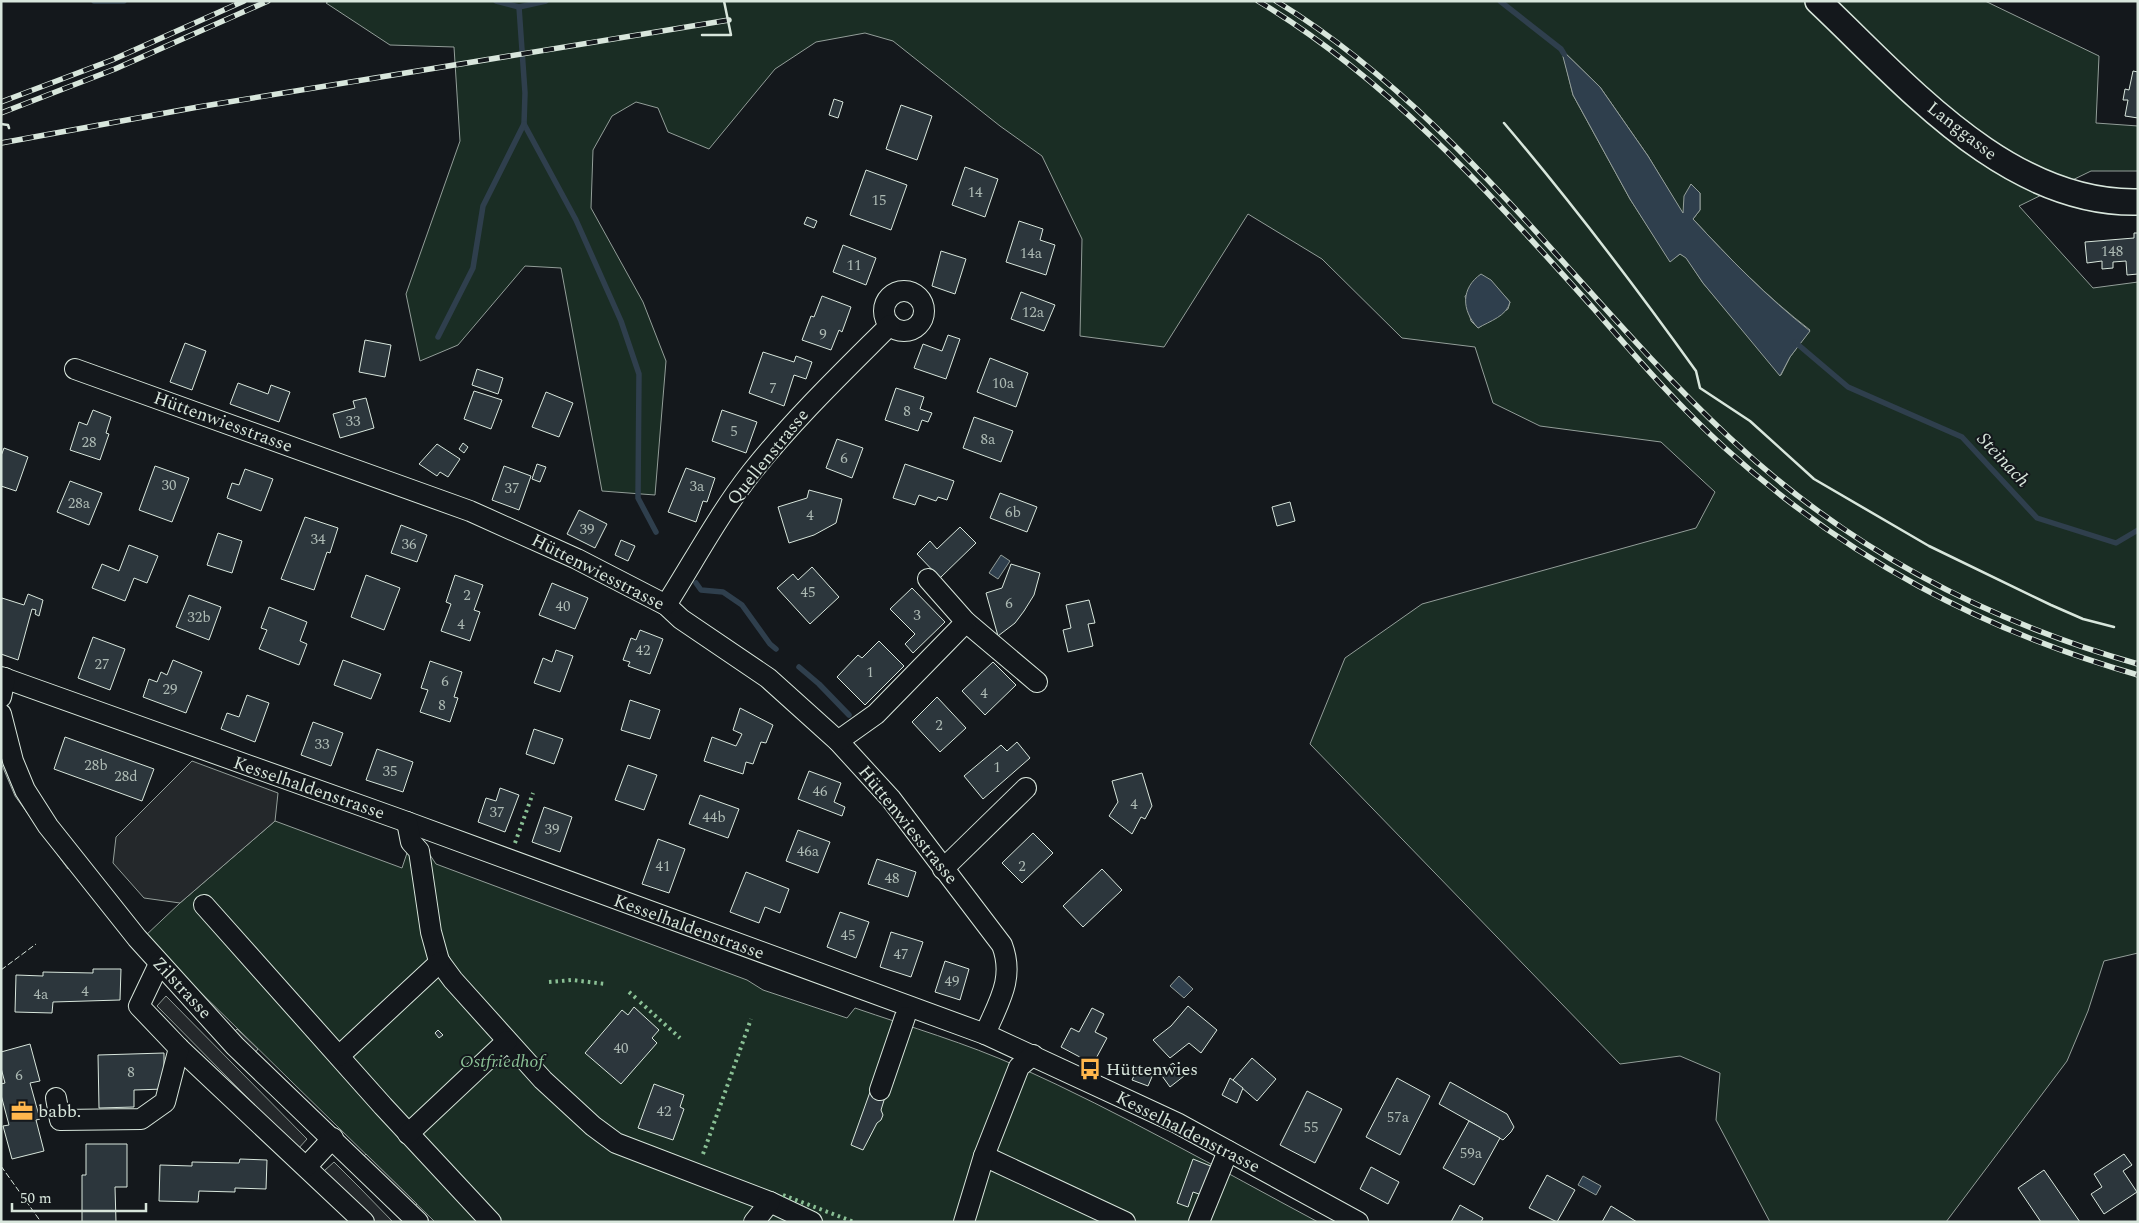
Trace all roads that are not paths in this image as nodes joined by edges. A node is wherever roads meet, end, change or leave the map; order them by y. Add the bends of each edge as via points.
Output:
1 (1818, 1) edge
2 (2138, 202) edge
3 (890, 325) dead end
4 (75, 369) dead end
5 (928, 579) dead end
6 (666, 605) junction
7 (966, 622) junction
8 (1037, 682) dead end
9 (3, 684) edge
10 (1, 714) edge
11 (838, 741) junction
12 (1026, 788) dead end
13 (407, 822) junction
14 (943, 869) junction
15 (204, 905) dead end
16 (440, 962) junction
17 (159, 964) junction
18 (905, 1017) dead end
19 (985, 1034) junction
20 (506, 1041) junction
21 (179, 1048) junction
22 (1033, 1055) junction
23 (338, 1056) junction
24 (880, 1090) dead end
25 (56, 1098) dead end
26 (408, 1134) junction
27 (333, 1138) junction
28 (1228, 1151) junction
29 (984, 1156) junction
30 (307, 1166) junction
31 (770, 1202) junction
32 (364, 1222) edge
33 (418, 1222) edge
34 (491, 1222) edge
35 (754, 1222) edge
36 (812, 1222) edge
37 (964, 1222) edge
38 (1125, 1222) edge
39 (1199, 1222) edge
40 (1358, 1222) edge

1 - 2 main road, Langgasse via 1965,137 2006,166 2052,186 2090,197
3 - 6 street, Quellenstrasse via 808,407 751,474
4 - 6 street, Hüttenwiesstrasse via 470,510 578,559
5 - 7 street
6 - 11 street, Hüttenwiesstrasse via 768,678
7 - 8 street
7 - 11 street via 876,714
9 - 13 street, Kesselhaldenstrasse via 272,783
10 - 17 street, Zilstrasse via 13,760 34,805 74,861
11 - 14 street, Hüttenwiesstrasse via 891,799
12 - 14 street
13 - 16 street via 411,842 418,851 431,932
13 - 19 street, Kesselhaldenstrasse
14 - 19 street, Hüttenwiesstrasse via 1002,944 1008,960 1004,990
15 - 23 street
16 - 20 street
16 - 23 street
17 - 21 street via 139,1006
17 - 27 street, Zilstrasse via 235,1046
18 - 24 street
19 - 22 street, Kesselhaldenstrasse
20 - 26 street
20 - 31 street via 545,1082 616,1143
21 - 25 street via 165,1102 141,1119 60,1120
21 - 30 street
22 - 28 street, Kesselhaldenstrasse via 1177,1123
22 - 29 street via 1019,1067
23 - 26 street
26 - 34 street
27 - 30 street
27 - 33 street, Zilstrasse
28 - 39 street
28 - 40 street, Kesselhaldenstrasse
29 - 37 street
29 - 38 street
30 - 32 street
31 - 35 street
31 - 36 street

